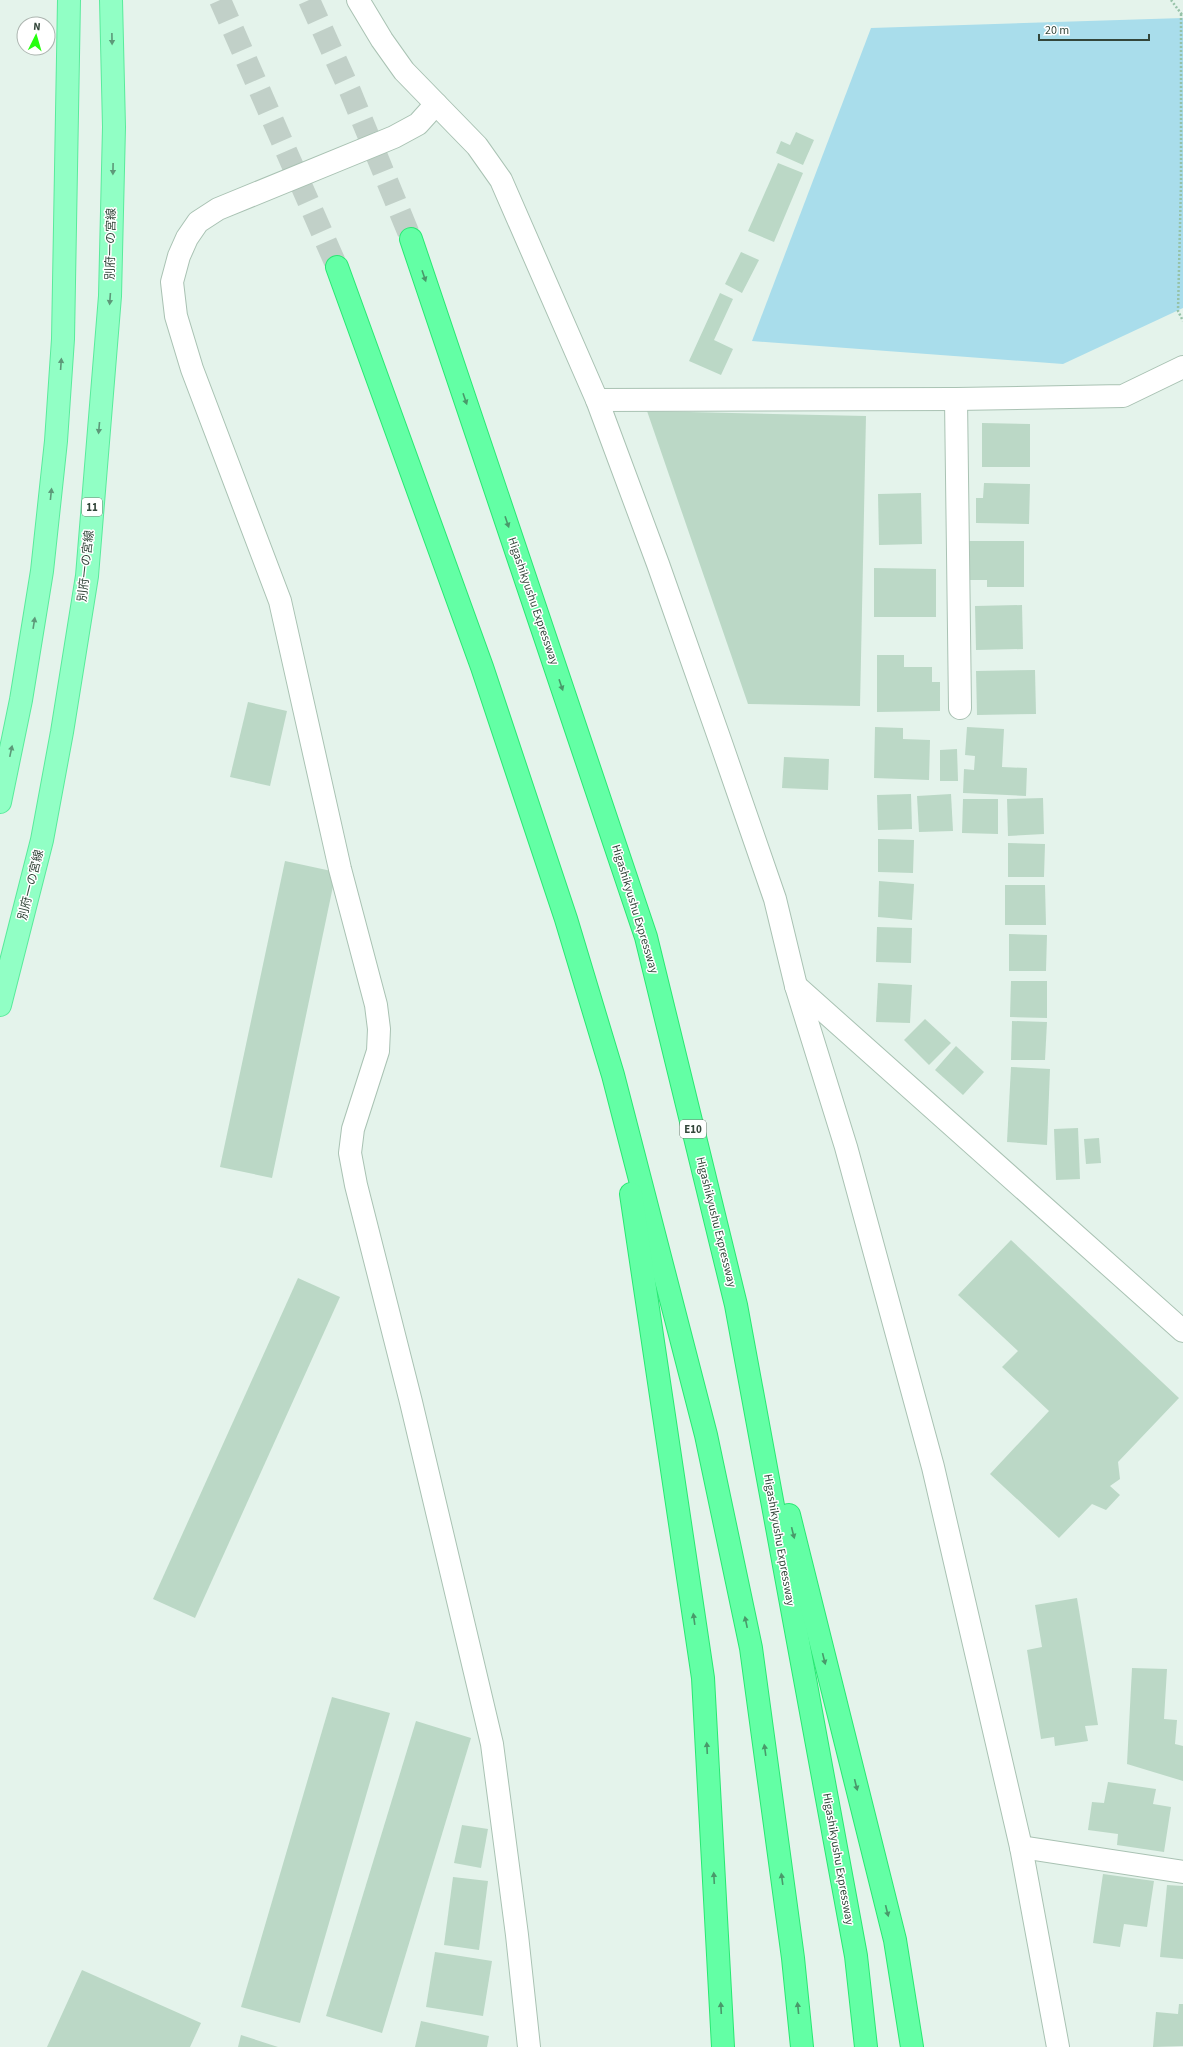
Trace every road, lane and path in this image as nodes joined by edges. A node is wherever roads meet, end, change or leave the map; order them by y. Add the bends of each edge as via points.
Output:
1 (69, 0) edge
2 (111, 0) edge
3 (358, 0) edge
4 (1171, 0) edge
5 (1182, 15) edge
6 (436, 104) junction
7 (411, 239) tunnel mouth
8 (338, 267) tunnel mouth
9 (1183, 321) edge
10 (1183, 367) edge
11 (956, 399) junction
12 (597, 400) junction
13 (960, 708) dead end
14 (0, 802) edge
15 (796, 986) junction
16 (0, 1005) edge
17 (613, 1075) junction
18 (736, 1305) junction
19 (1183, 1331) edge
20 (1021, 1847) junction
21 (1183, 1872) edge
22 (529, 2047) edge
23 (723, 2047) edge
24 (802, 2047) edge
25 (866, 2047) edge
26 (912, 2047) edge
27 (1058, 2047) edge

14 -> 1 main road via 21,700 42,571 56,441 63,339
2 -> 16 main road, 別府一の宮線 / 11 via 114,127 110,296 87,576 42,840
3 - 6 street via 404,71
4 - 5 path
5 - 9 path via 1178,311
6 - 12 street via 477,146 501,180
6 - 22 street via 418,124 394,137 218,210 198,222 186,238 172,282 176,316 192,369 280,601 340,869 376,1005 378,1051 353,1129 350,1153 492,1744
7 -> 18 highway, Higashikyushu Expressway / E10 via 646,937
8 - 17 highway via 482,667 566,919
10 - 11 street via 1123,396
11 - 12 street
11 - 13 street
12 - 15 street via 658,564 772,892
15 - 19 street
15 - 20 street via 846,1147 933,1467
23 -> 17 highway via 703,1678
24 -> 17 highway via 793,1958 751,1648 706,1435
18 - 25 highway, Higashikyushu Expressway / E10 via 856,1956
18 -> 26 highway via 895,1940
20 - 21 street
20 - 27 street

